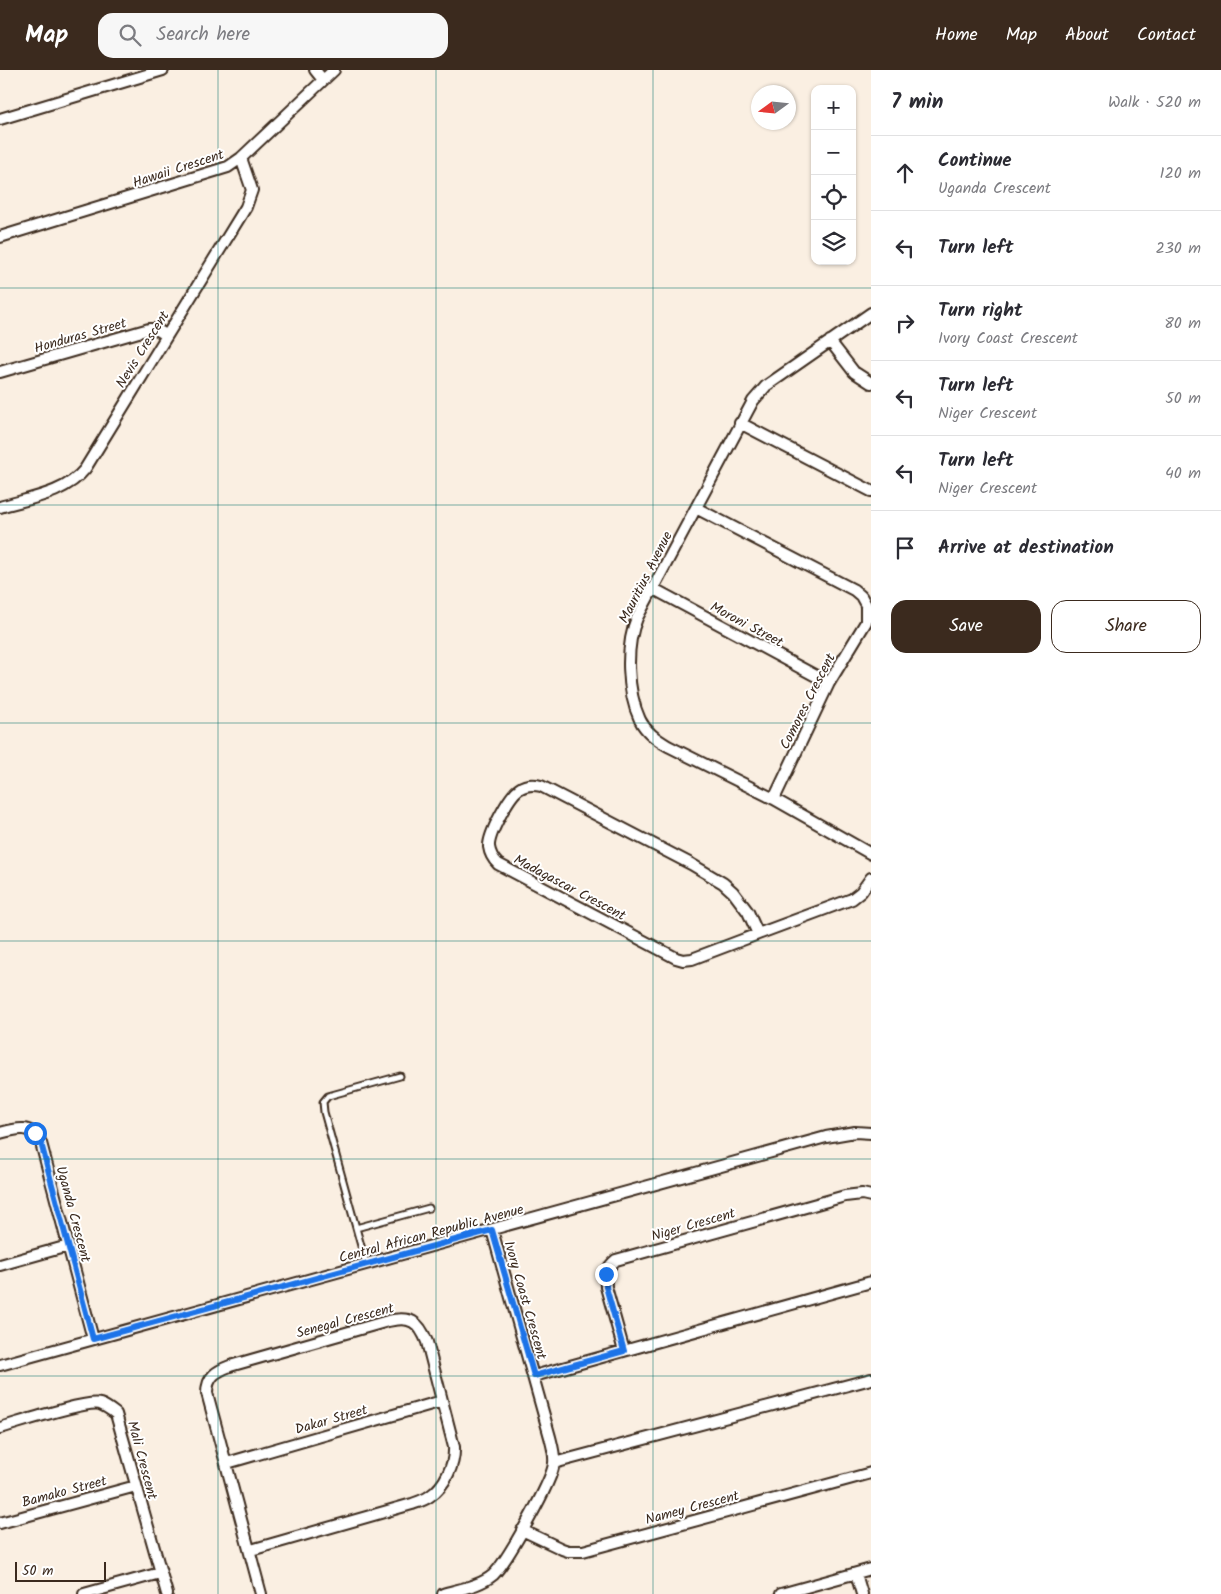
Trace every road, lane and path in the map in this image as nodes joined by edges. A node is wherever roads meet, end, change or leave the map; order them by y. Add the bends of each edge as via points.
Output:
1 (164, 70) edge
2 (315, 70) edge
3 (334, 70) edge
4 (323, 80) junction
5 (0, 118) edge
6 (242, 158) junction
7 (0, 237) edge
8 (871, 313) edge
9 (166, 336) junction
10 (830, 341) junction
11 (0, 372) edge
12 (871, 383) edge
13 (740, 423) junction
14 (871, 491) edge
15 (0, 507) edge
16 (696, 508) junction
17 (652, 588) junction
18 (829, 683) junction
19 (774, 799) junction
20 (871, 854) edge
21 (871, 878) edge
22 (758, 934) junction
23 (400, 1076) dead end
24 (0, 1133) edge
25 (871, 1133) edge
26 (871, 1196) edge
27 (429, 1208) dead end
28 (356, 1228) junction
29 (492, 1230) junction
30 (68, 1246) junction
31 (366, 1265) junction
32 (0, 1266) edge
33 (871, 1282) edge
34 (93, 1339) junction
35 (624, 1351) junction
36 (0, 1365) edge
37 (534, 1376) junction
38 (871, 1379) edge
39 (442, 1401) junction
40 (0, 1428) edge
41 (227, 1463) junction
42 (554, 1463) junction
43 (871, 1473) edge
44 (136, 1486) junction
45 (0, 1523) edge
46 (522, 1530) junction
47 (250, 1550) junction
48 (871, 1569) edge
49 (160, 1573) junction
50 (856, 1574) junction
51 (84, 1594) edge
52 (167, 1594) edge
53 (261, 1594) edge
54 (443, 1594) edge
55 (781, 1594) edge
56 (862, 1594) edge

1 - 5 street
2 - 4 street
3 - 4 street, Hawaii Crescent
4 - 6 street, Hawaii Crescent
6 - 7 street, Hawaii Crescent via 218,171
6 - 9 street, Nevis Crescent via 252,194 250,200
8 - 10 street, Mauritius Avenue
9 - 11 street, Honduras Street via 149,329
9 - 15 street, Nevis Crescent via 85,469 75,480 63,488
10 - 12 street via 854,372
10 - 13 street, Mauritius Avenue via 766,386
13 - 14 street
13 - 16 street, Mauritius Avenue
16 - 17 street, Mauritius Avenue
16 - 18 street, Comores Crescent via 861,596 867,611 866,622
17 - 18 street, Moroni Street
17 - 19 street, Mauritius Avenue via 633,628 630,645 633,697 640,721 662,742
18 - 19 street, Comores Crescent
19 - 20 street, Mauritius Avenue
21 - 22 street, Madagascar Crescent via 852,899
22 - 22 street, Madagascar Crescent via 748,912 723,883 541,786 527,785 516,791 490,837 490,854 498,864 680,960 692,959
23 - 28 lane via 328,1096 323,1102
24 - 30 street, Uganda Crescent via 25,1129 35,1133 41,1143
25 - 29 street, Central African Republic Avenue via 826,1137
26 - 35 street, Niger Crescent via 845,1196 616,1260 607,1268 605,1279
27 - 28 lane
28 - 31 lane
29 - 31 street, Central African Republic Avenue
29 - 37 street, Ivory Coast Crescent
30 - 32 street
30 - 34 street, Uganda Crescent
31 - 34 street, Central African Republic Avenue
33 - 35 street
34 - 36 street, Central African Republic Avenue
35 - 37 street
37 - 42 street, Ivory Coast Crescent
38 - 42 street
39 - 41 street, Dakar Street
39 - 41 street, Senegal Crescent via 427,1342 420,1327 410,1320 388,1321 230,1366 213,1374 207,1386
39 - 47 street, Senegal Crescent via 454,1454 442,1483 431,1496
40 - 44 street, Mali Crescent via 79,1406 103,1405 116,1414
41 - 47 street, Senegal Crescent
42 - 46 street, Ivory Coast Crescent via 546,1489
43 - 46 street, Namey Crescent via 582,1551 562,1549
44 - 45 street, Bamako Street
44 - 49 street, Mali Crescent
46 - 54 street, Ivory Coast Crescent via 494,1574 482,1582
47 - 53 street, Senegal Crescent
48 - 50 street
49 - 51 street
49 - 52 street, Mali Crescent
50 - 55 street
50 - 56 street

